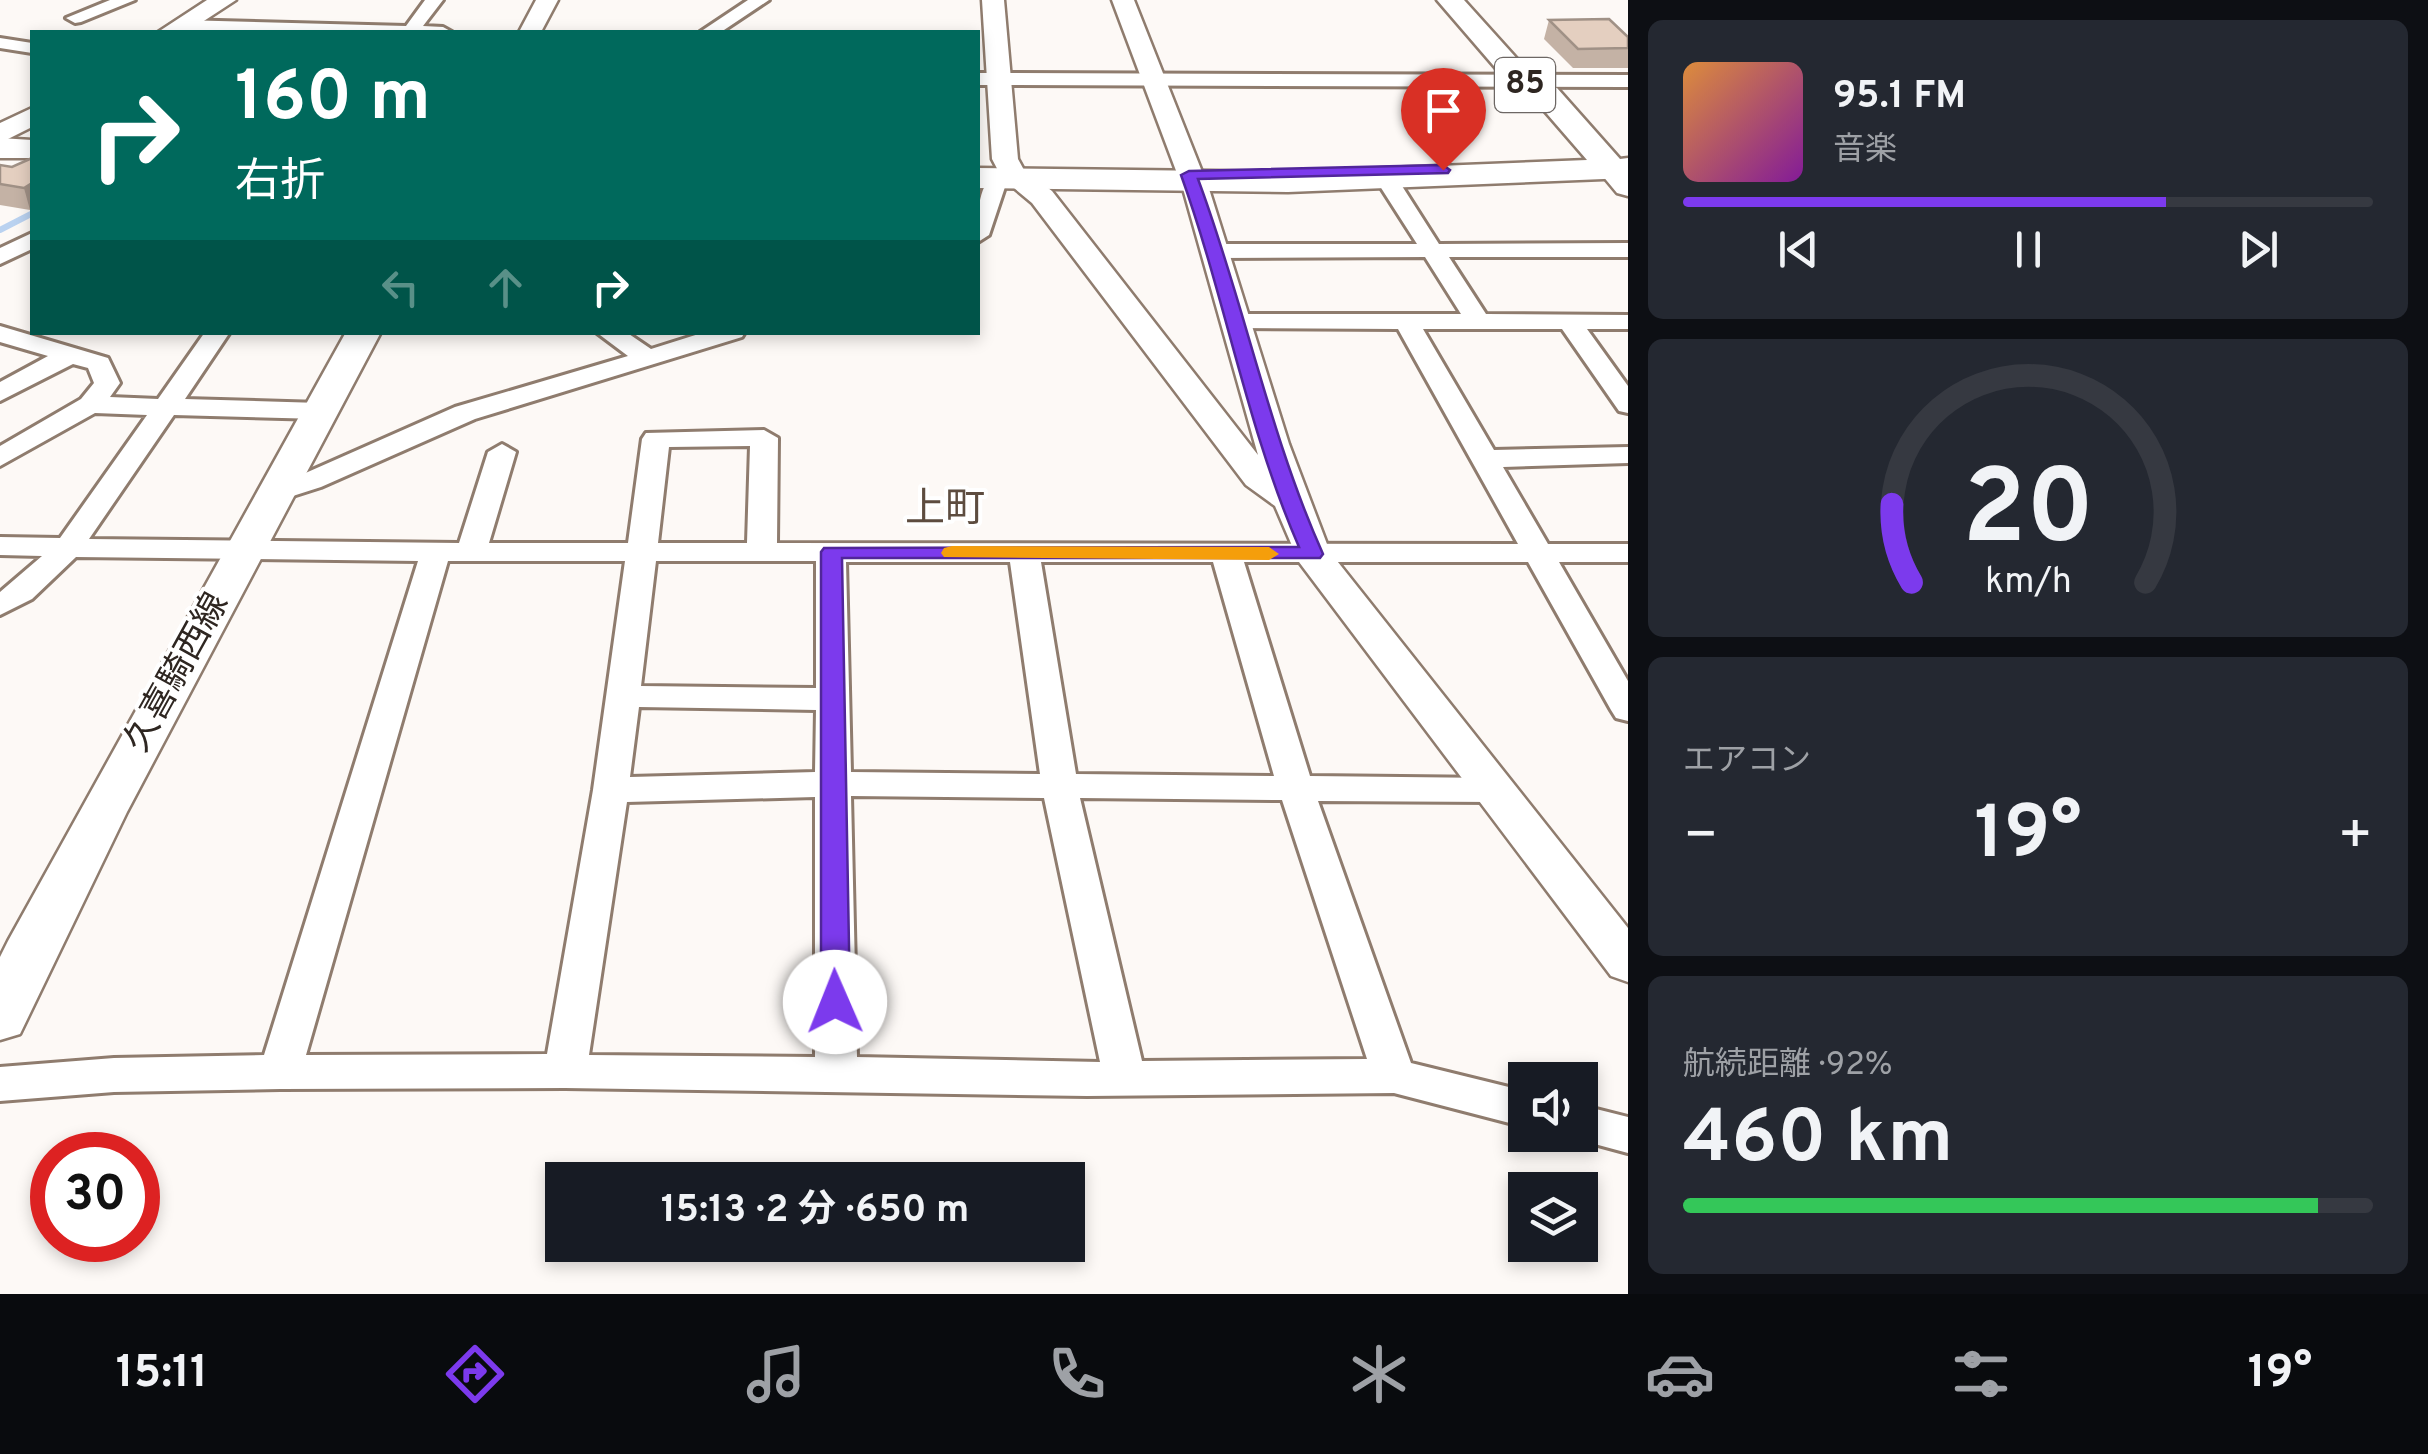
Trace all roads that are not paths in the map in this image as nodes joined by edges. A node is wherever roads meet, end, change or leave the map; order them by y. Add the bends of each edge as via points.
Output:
1 (126, 0) edge
2 (224, 0) edge
3 (434, 0) edge
4 (547, 0) edge
5 (760, 0) edge
6 (992, 0) edge
7 (1123, 0) edge
8 (1450, 0) edge
9 (316, 5) dead end
10 (75, 18) dead end
11 (175, 29) edge
12 (293, 30) edge
13 (412, 30) edge
14 (531, 30) edge
15 (712, 30) edge
16 (0, 43) edge
17 (30, 48) edge
18 (989, 79) edge
19 (1156, 80) junction
20 (1522, 81) junction
21 (1628, 81) edge
22 (30, 118) edge
23 (0, 142) edge
24 (30, 146) edge
25 (1620, 169) edge
26 (1190, 179) junction
27 (1387, 180) junction
28 (994, 184) edge
29 (980, 229) edge
30 (30, 241) edge
31 (1432, 250) junction
32 (1628, 250) edge
33 (1217, 251) junction
34 (0, 257) edge
35 (30, 318) edge
36 (1238, 321) junction
37 (1406, 321) junction
38 (1478, 321) junction
39 (1569, 322) junction
40 (1628, 322) edge
41 (216, 335) edge
42 (362, 335) edge
43 (613, 335) edge
44 (3, 336) edge
45 (699, 337) edge
46 (68, 356) junction
47 (647, 357) junction
48 (0, 393) edge
49 (90, 405) junction
50 (1628, 405) edge
51 (167, 406) junction
52 (320, 411) junction
53 (502, 452) dead end
54 (1628, 455) edge
55 (0, 458) edge
56 (1486, 458) junction
57 (274, 493) junction
58 (1288, 499) junction
59 (0, 546) edge
60 (68, 547) junction
61 (245, 552) junction
62 (453, 552) junction
63 (640, 552) junction
64 (832, 552) junction
65 (762, 553) junction
66 (1024, 553) junction
67 (1226, 553) junction
68 (1628, 553) edge
69 (1312, 554) junction
70 (1540, 554) junction
71 (0, 606) edge
72 (624, 696) junction
73 (830, 699) junction
74 (1628, 710) edge
75 (833, 784) junction
76 (1060, 788) junction
77 (1296, 789) junction
78 (611, 790) junction
79 (1493, 790) junction
80 (1628, 963) edge
81 (0, 1018) edge
82 (565, 1071) junction
83 (280, 1072) junction
84 (836, 1074) junction
85 (1394, 1076) junction
86 (1125, 1078) junction
87 (0, 1084) edge
88 (1508, 1105) edge
89 (1598, 1128) edge
90 (1628, 1135) edge

1 - 10 street
2 - 11 main road
3 - 13 street
4 - 14 street
5 - 15 street
6 - 18 street
7 - 19 street
8 - 20 main road, 85
9 - 12 street
11 - 12 street
16 - 17 street
18 - 19 street
18 - 28 street via 1000,135
19 - 20 street
19 - 26 street
20 - 21 street
20 - 25 main road, 85 via 1546,94
22 - 23 main road
23 - 24 main road
25 - 26 main road
25 - 27 main road
26 - 27 main road
26 - 28 main road
26 - 33 street
27 - 31 street
28 - 29 street
28 - 58 street via 1042,197 1258,478
30 - 34 street
31 - 32 street
31 - 33 street
31 - 38 street
33 - 36 street
35 - 44 street
36 - 37 street
36 - 58 street
37 - 38 street
37 - 56 street
38 - 39 street
39 - 40 street
39 - 50 street
41 - 51 street
42 - 52 main road, 久喜騎西線
43 - 47 street
44 - 46 street
45 - 47 street
46 - 48 street
46 - 49 street via 98,363 106,377
47 - 57 street via 465,413
49 - 51 street
49 - 55 street
51 - 52 street
51 - 60 street
52 - 57 main road, 久喜騎西線
53 - 62 street
54 - 56 street
56 - 70 street
57 - 61 main road, 久喜騎西線
58 - 69 street
59 - 60 street
60 - 61 street
60 - 71 street
61 - 62 street
61 - 81 main road, 久喜騎西線 via 34,941
62 - 63 street
62 - 83 street
63 - 65 street
63 - 65 street via 656,439 764,438
63 - 72 street
64 - 65 street
64 - 66 street
64 - 73 street
66 - 67 street
66 - 76 street
67 - 69 street
67 - 77 street
68 - 70 street
69 - 70 street
69 - 79 street
70 - 74 street
72 - 73 street
72 - 78 street
73 - 75 street
75 - 76 street
75 - 78 street
75 - 84 street
76 - 77 street
76 - 86 street
77 - 79 street
77 - 85 street
78 - 82 street
79 - 80 street
82 - 83 street
82 - 84 street
83 - 87 street
84 - 86 street
85 - 86 street
85 - 88 street
89 - 90 street

